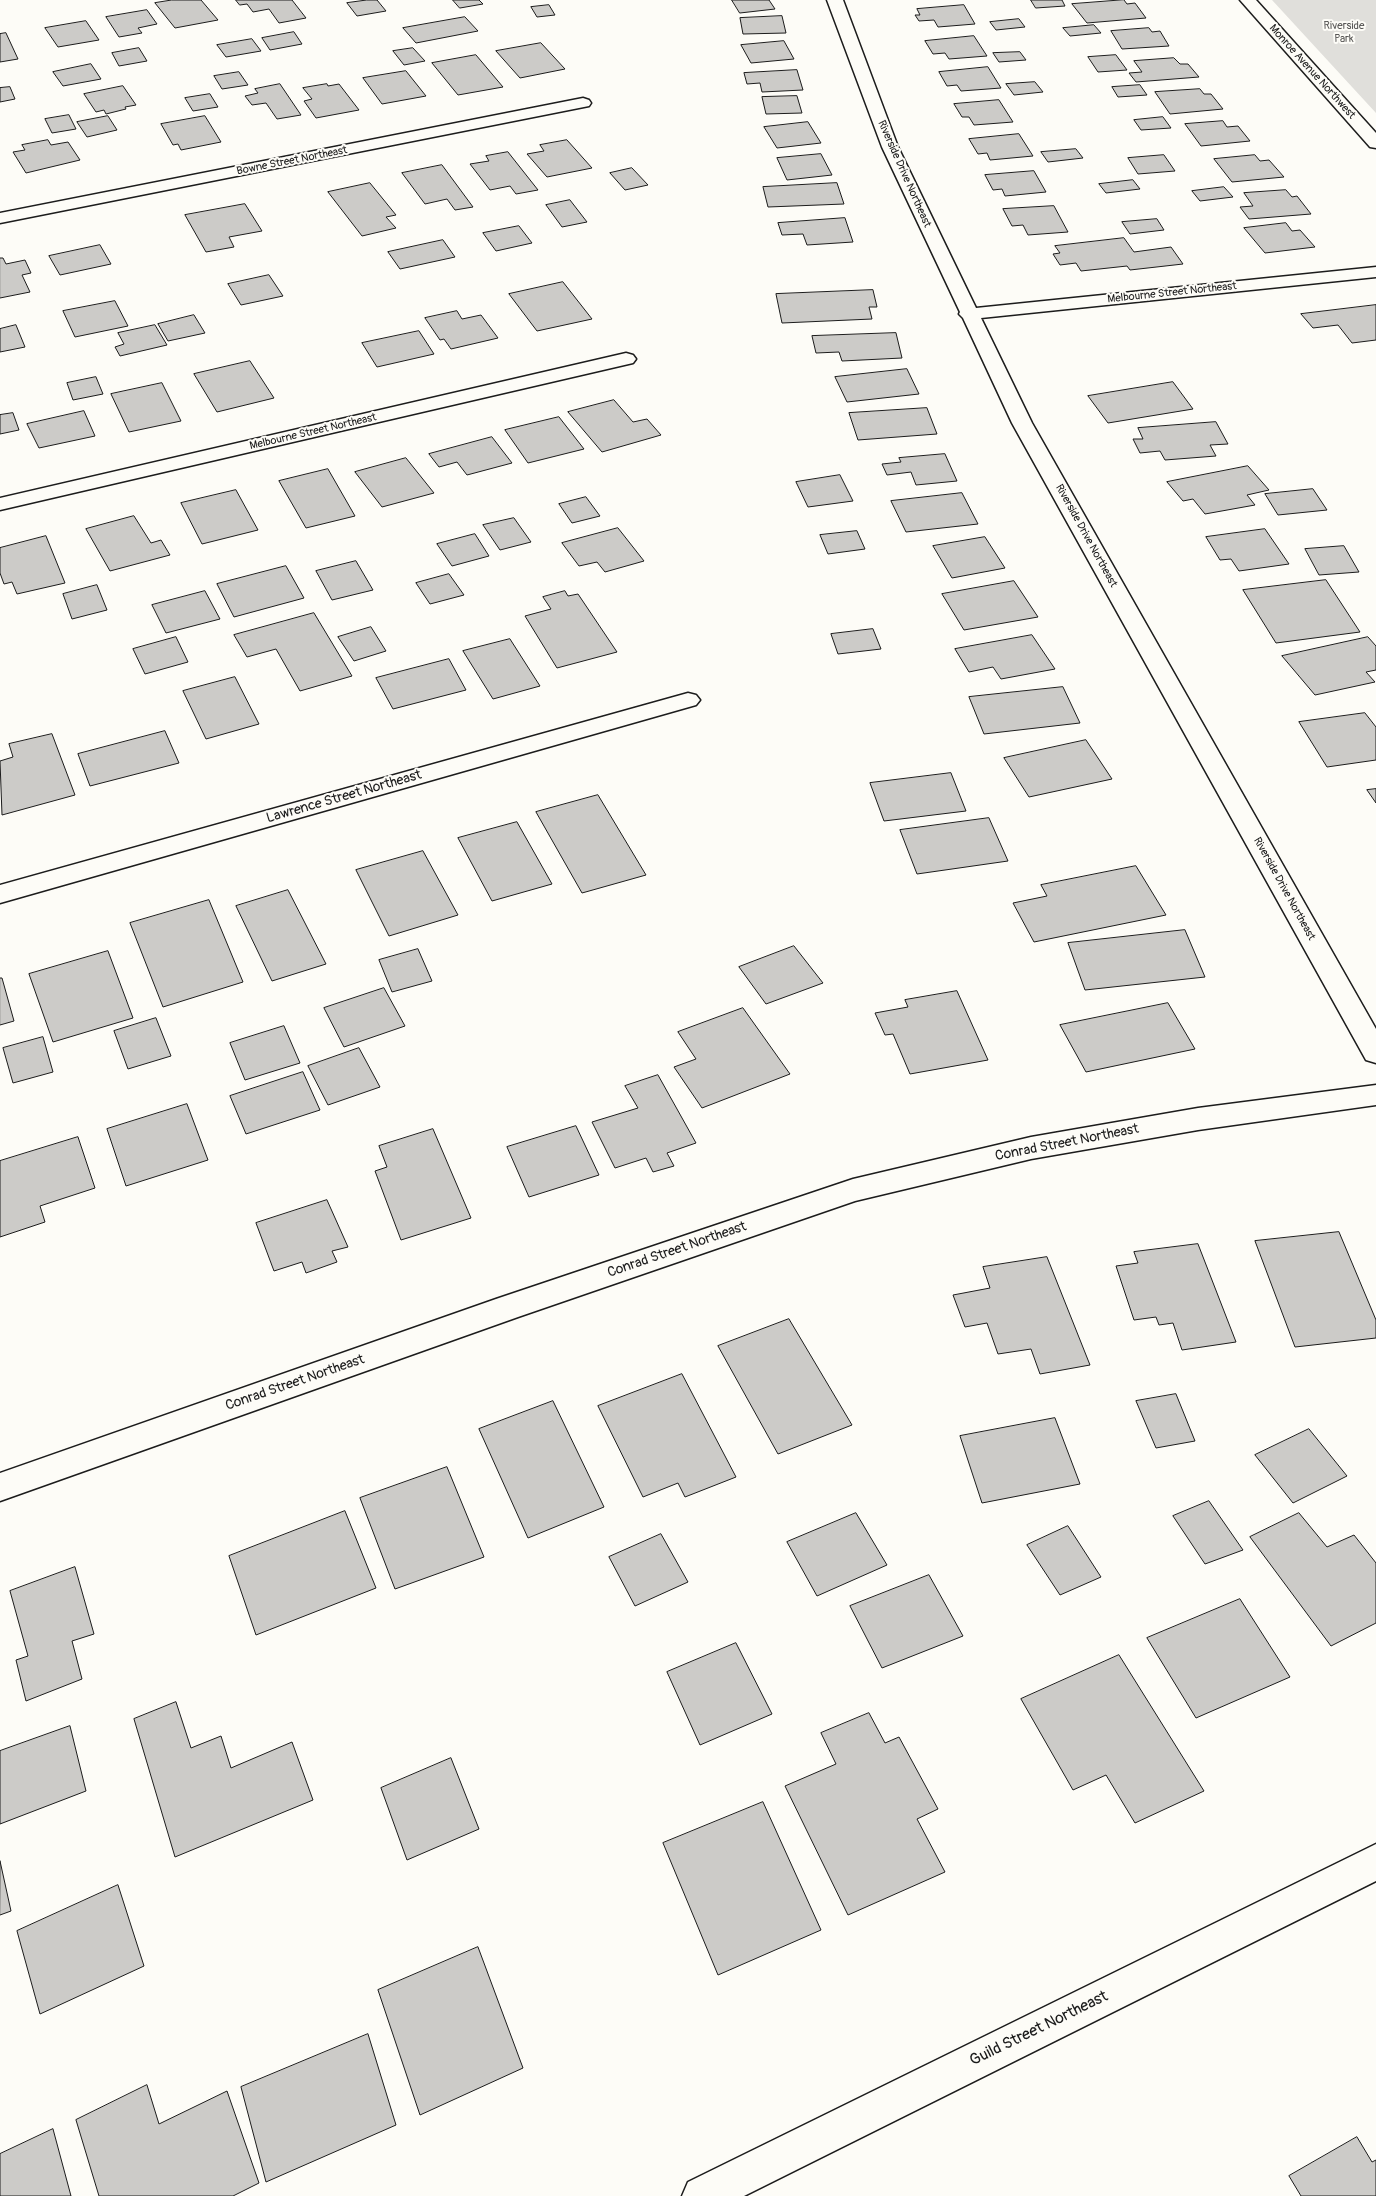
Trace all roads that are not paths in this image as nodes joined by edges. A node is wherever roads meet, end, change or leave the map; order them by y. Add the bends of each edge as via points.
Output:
1 (835, 0) edge
2 (1248, 0) edge
3 (584, 103) dead end
4 (1376, 143) edge
5 (0, 218) edge
6 (1376, 272) edge
7 (968, 314) junction
8 (626, 359) dead end
9 (0, 504) edge
10 (688, 700) dead end
11 (0, 894) edge
12 (1376, 1053) edge
13 (1376, 1095) edge
14 (0, 1487) edge
15 (1376, 1862) edge
16 (702, 2196) edge

1 - 7 street, Riverside Drive Northeast via 890,148
2 - 4 street, Monroe Avenue Northwest
3 - 5 street, Bowne Street Northeast
6 - 7 street, Melbourne Street Northeast
7 - 12 street, Riverside Drive Northeast via 1022,423
8 - 9 street, Melbourne Street Northeast
10 - 11 street, Lawrence Street Northeast
13 - 14 street, Conrad Street Northeast via 1198,1119 1031,1148 853,1190
15 - 16 street, Guild Street Northeast

